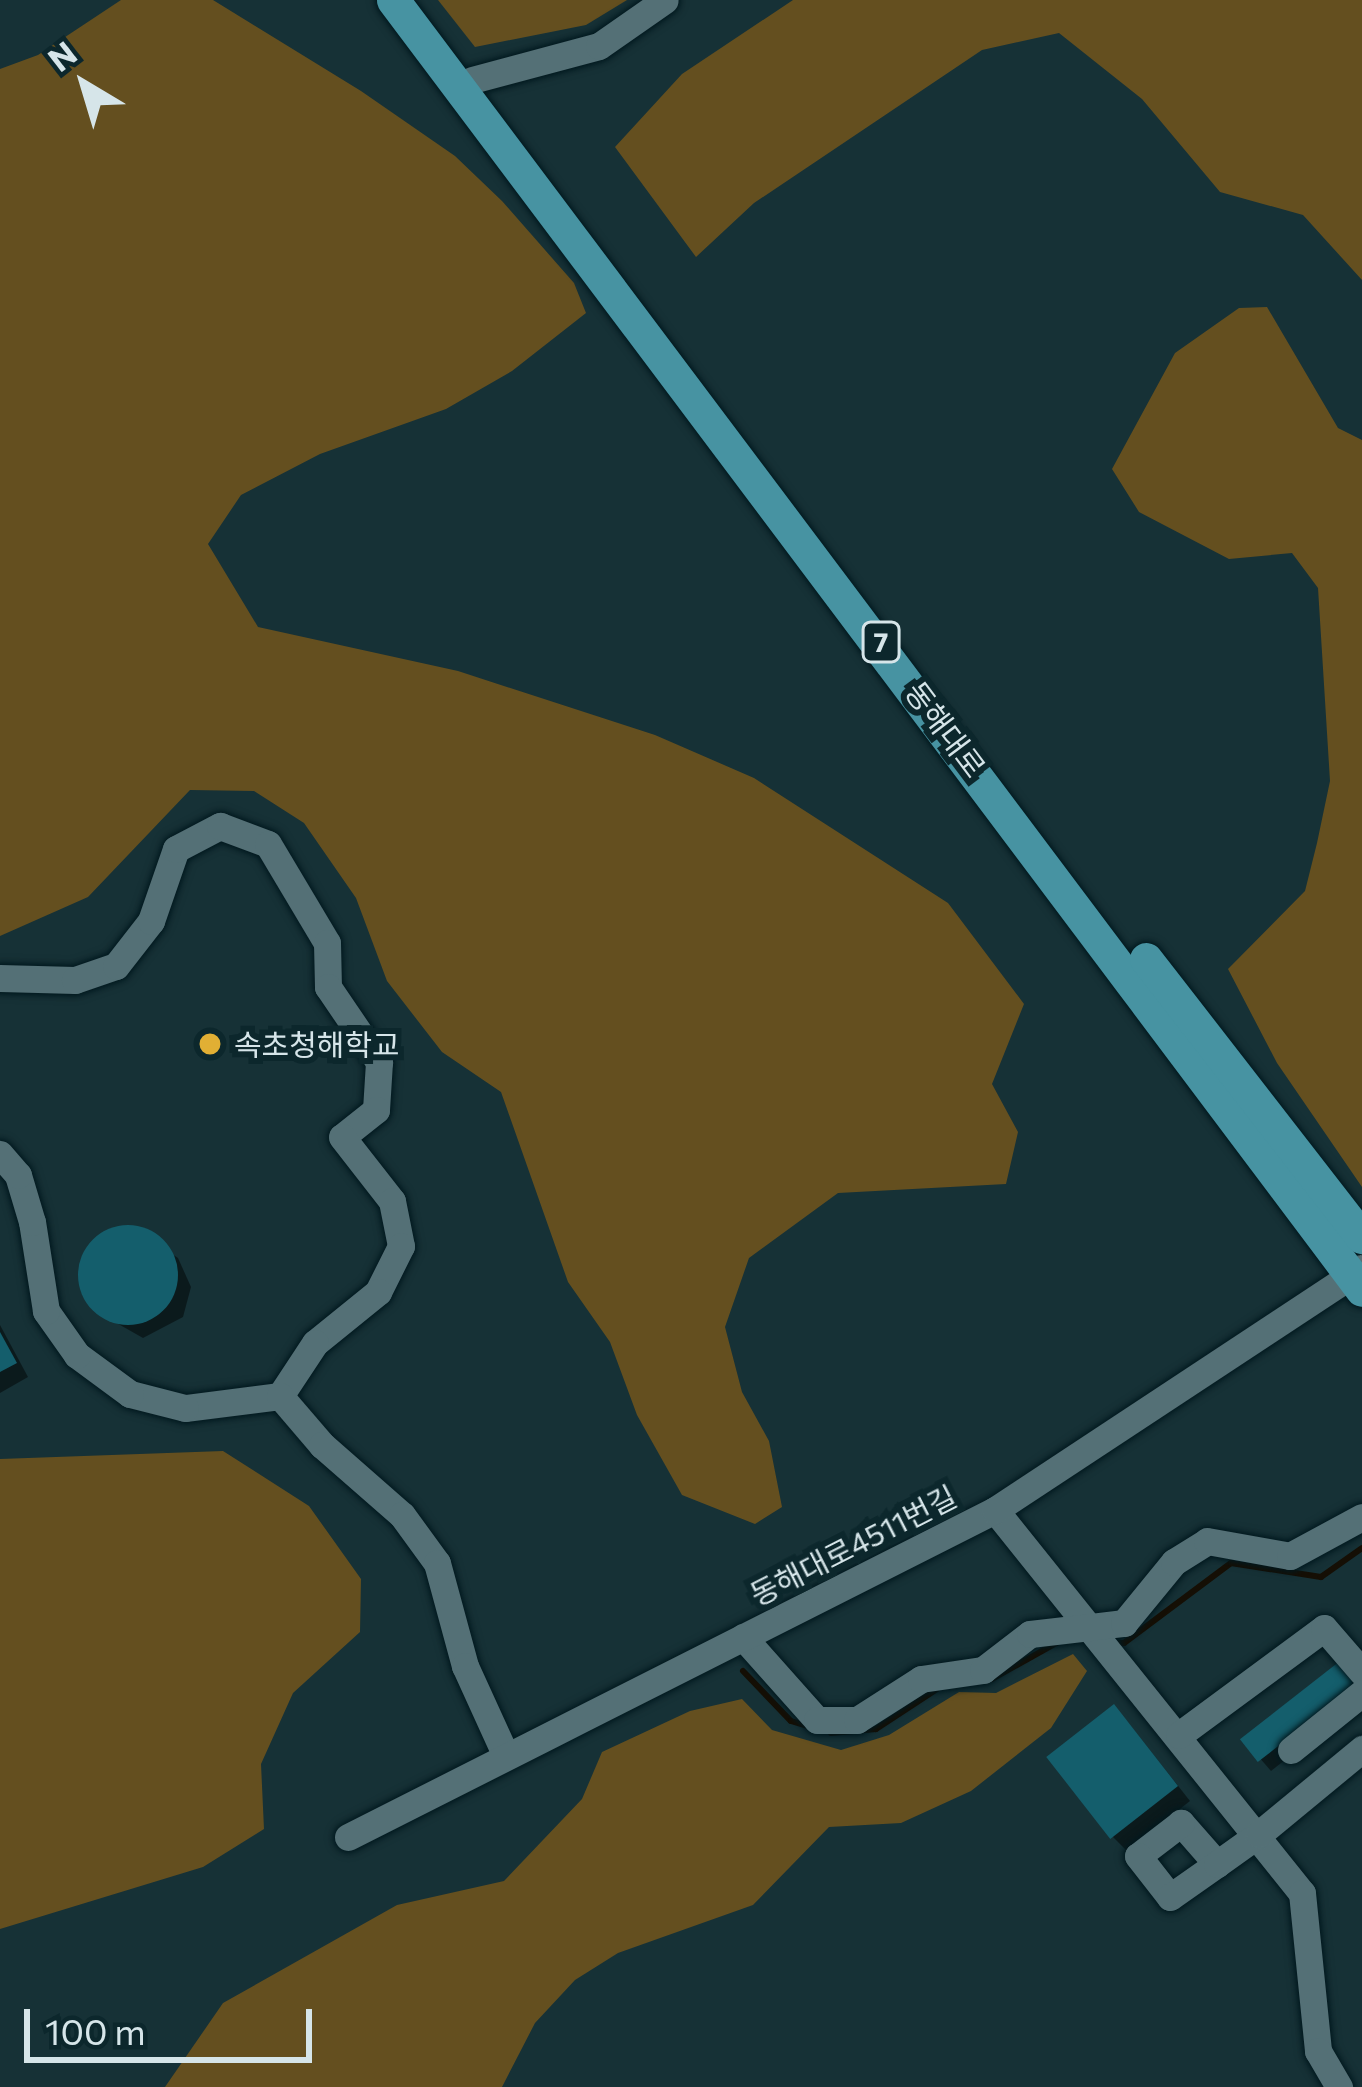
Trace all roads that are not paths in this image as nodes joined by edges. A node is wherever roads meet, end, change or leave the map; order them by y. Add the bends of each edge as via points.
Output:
1 (393, 0) edge
2 (410, 0) edge
3 (665, 0) edge
4 (472, 80) junction
5 (0, 978) edge
6 (0, 1154) edge
7 (1362, 1237) edge
8 (1358, 1278) edge
9 (280, 1396) junction
10 (995, 1510) junction
11 (1362, 1517) edge
12 (1091, 1627) junction
13 (743, 1637) junction
14 (1362, 1672) edge
15 (1362, 1693) edge
16 (1179, 1735) junction
17 (1362, 1749) edge
18 (1291, 1750) dead end
19 (506, 1756) junction
20 (1259, 1834) junction
21 (348, 1837) dead end
22 (1217, 1864) dead end
23 (1339, 2087) edge

1 - 8 main road, 동해대로 / 7
2 - 4 main road, 동해대로 / 7
3 - 4 street via 599,46
4 - 7 main road, 동해대로 / 7
5 - 9 street via 75,980 116,966 151,920 176,849 220,826 268,844 327,943 328,987 379,1062 376,1110 342,1137 392,1201 401,1246 378,1292 315,1343
6 - 9 street via 18,1175 32,1222 46,1311 77,1354 130,1394 185,1408
8 - 10 street, 동해대로4511번길
9 - 19 street via 322,1445 403,1515 436,1563 465,1666
10 - 12 street
10 - 13 street, 동해대로4511번길
11 - 12 street via 1290,1556 1207,1540 1174,1562 1124,1623
12 - 13 street via 1030,1634 982,1670 921,1678 857,1720 817,1720
12 - 16 street
13 - 19 street, 동해대로4511번길
14 - 16 street via 1324,1628
15 - 18 street
16 - 20 street
17 - 20 street
19 - 21 street, 동해대로4511번길
20 - 22 street
20 - 23 street via 1302,1893 1318,2051

